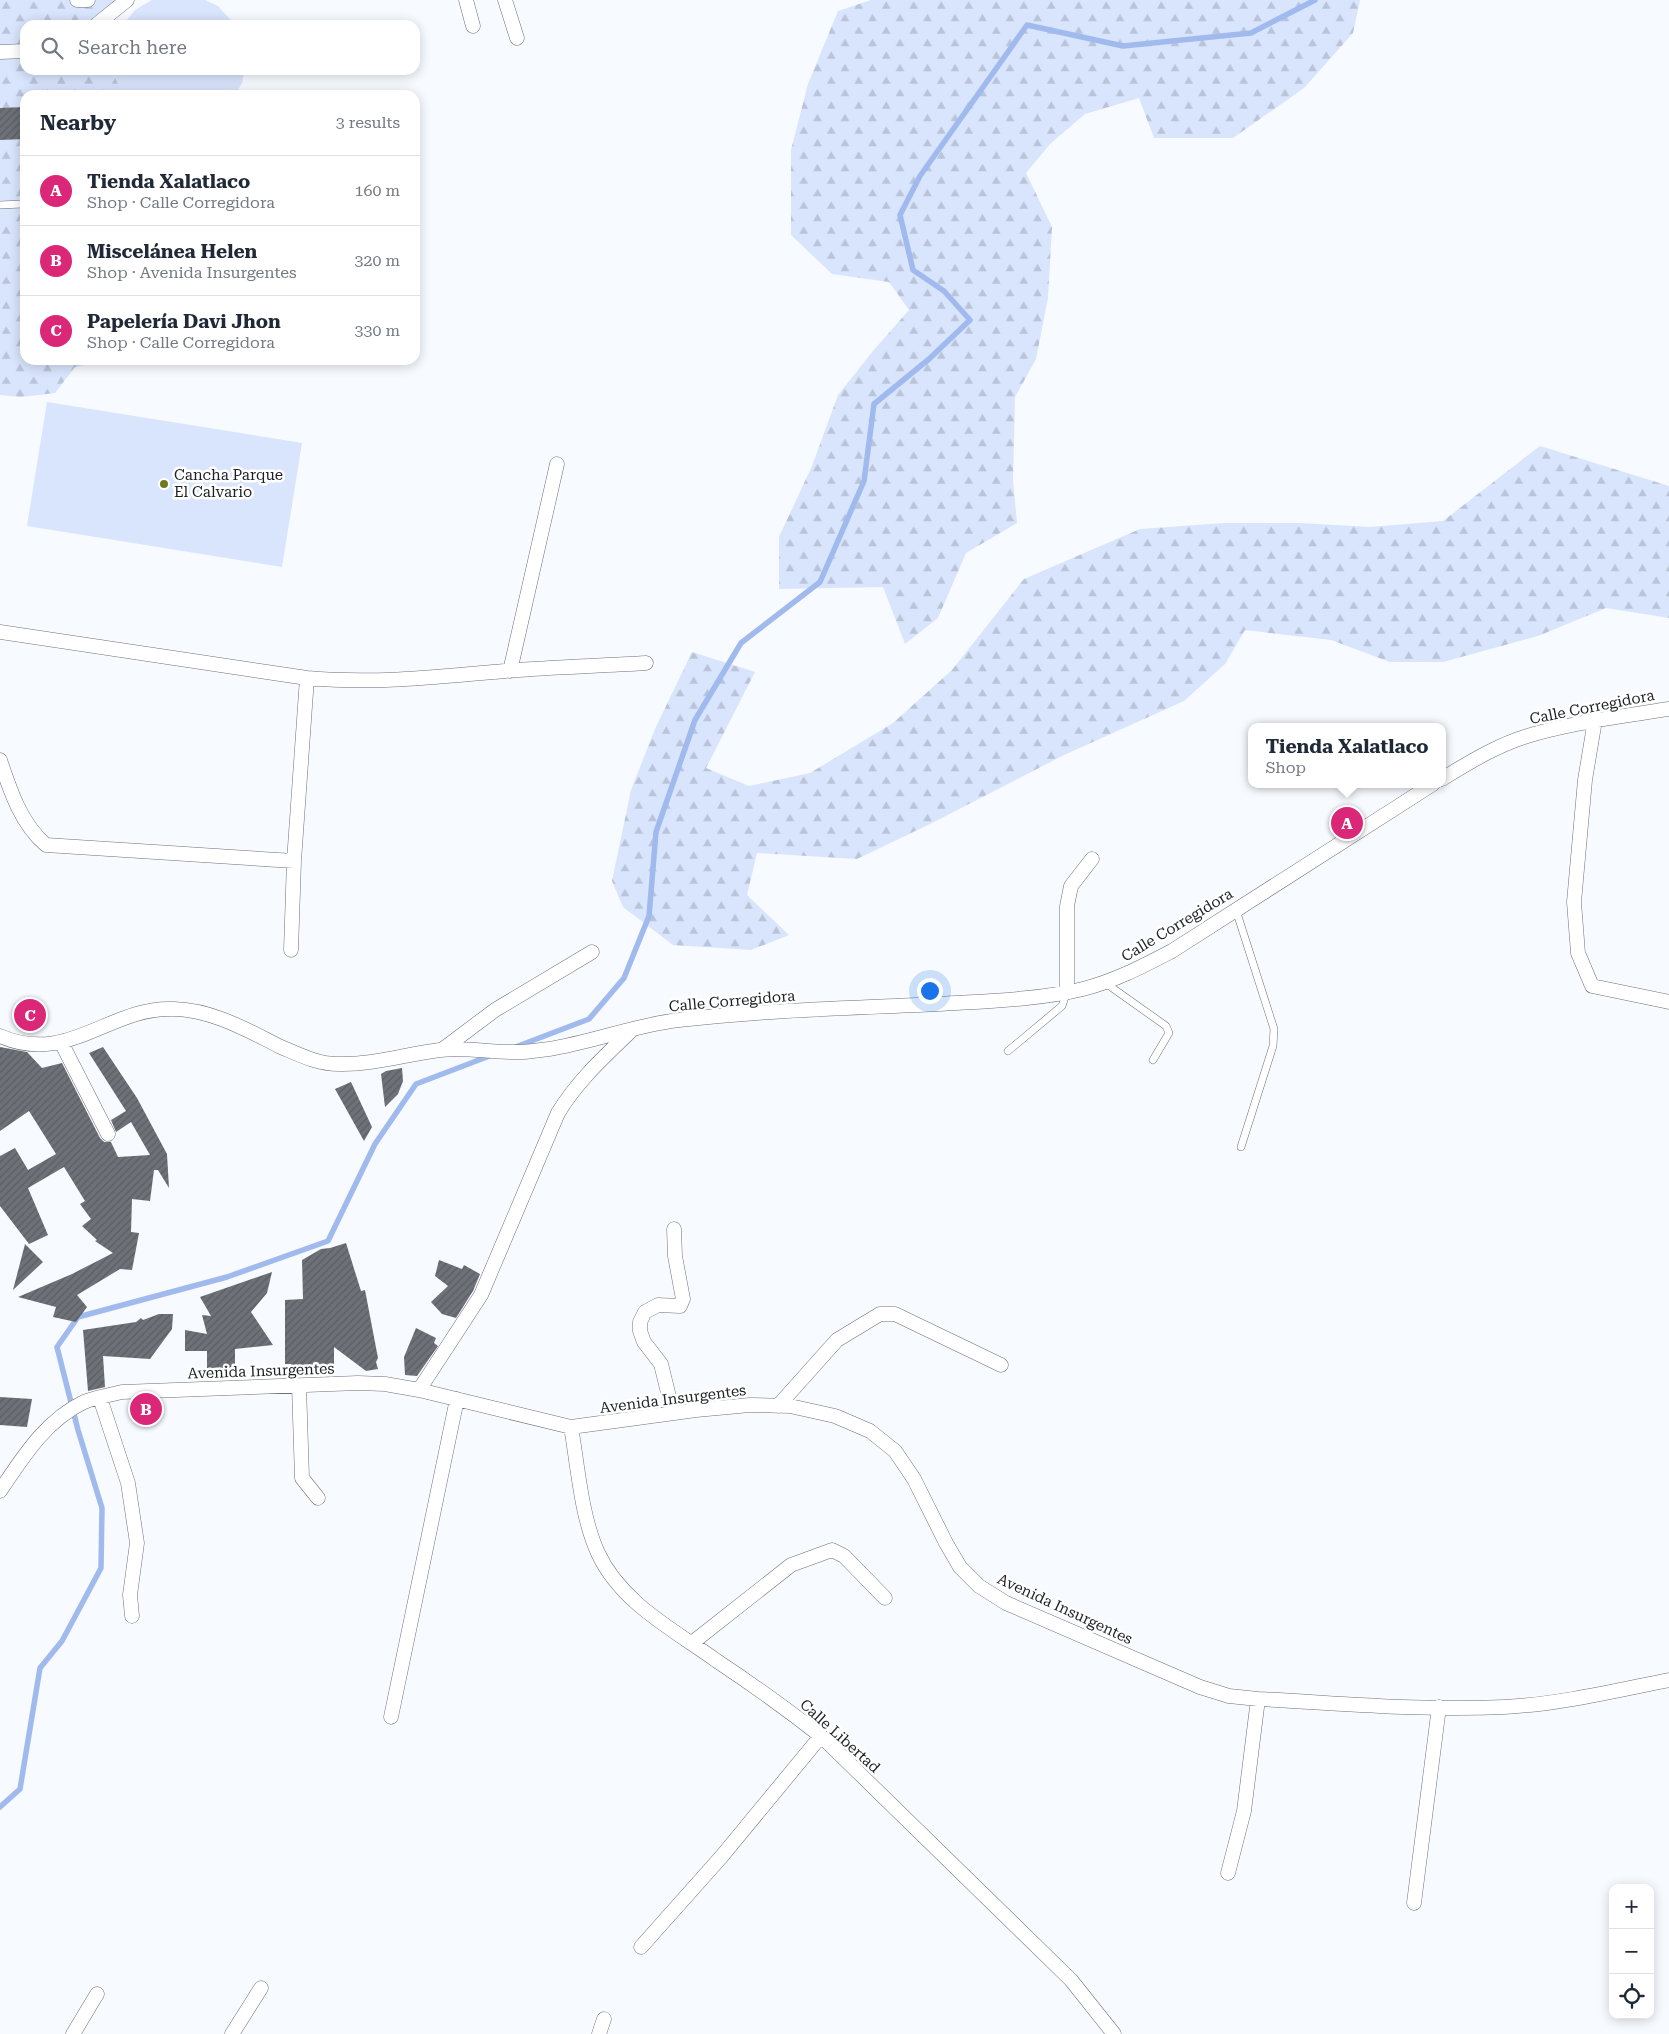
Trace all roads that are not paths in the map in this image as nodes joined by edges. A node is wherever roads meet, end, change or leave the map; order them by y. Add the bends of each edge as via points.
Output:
1 (77, 0) edge
2 (88, 0) edge
3 (127, 0) edge
4 (466, 0) edge
5 (505, 0) edge
6 (102, 20) edge
7 (473, 26) dead end
8 (517, 38) dead end
9 (20, 50) edge
10 (0, 52) edge
11 (20, 204) edge
12 (0, 205) edge
13 (557, 464) dead end
14 (0, 632) edge
15 (646, 663) dead end
16 (510, 671) junction
17 (307, 678) junction
18 (1669, 708) edge
19 (1595, 720) junction
20 (0, 760) edge
21 (1446, 777) edge
22 (1427, 788) edge
23 (1092, 859) dead end
24 (294, 861) junction
25 (1236, 910) junction
26 (291, 950) dead end
27 (592, 952) dead end
28 (1104, 982) junction
29 (1067, 991) junction
30 (1669, 1002) edge
31 (635, 1028) junction
32 (0, 1036) edge
33 (61, 1042) junction
34 (443, 1050) junction
35 (1008, 1051) dead end
36 (1153, 1060) dead end
37 (108, 1134) dead end
38 (1241, 1147) dead end
39 (674, 1229) dead end
40 (1001, 1364) dead end
41 (299, 1386) junction
42 (419, 1390) junction
43 (100, 1398) junction
44 (457, 1399) junction
45 (778, 1406) junction
46 (672, 1413) junction
47 (571, 1427) junction
48 (0, 1491) edge
49 (318, 1498) dead end
50 (885, 1598) dead end
51 (132, 1616) dead end
52 (692, 1643) junction
53 (1669, 1680) edge
54 (1258, 1699) junction
55 (1440, 1707) junction
56 (391, 1716) dead end
57 (822, 1736) junction
58 (1228, 1873) dead end
59 (1414, 1903) dead end
60 (641, 1947) dead end
61 (261, 1988) dead end
62 (97, 1994) dead end
63 (604, 2019) dead end
64 (73, 2034) edge
65 (232, 2034) edge
66 (599, 2034) edge
67 (1114, 2034) edge

1 - 2 street
3 - 6 street
4 - 7 street
5 - 8 street
9 - 10 street
11 - 12 lane
13 - 16 street
14 - 17 street
15 - 16 street
16 - 17 street via 376,682
17 - 24 street
18 - 19 street, Calle Corregidora
19 - 21 street, Calle Corregidora via 1533,734 1480,756
19 - 30 street via 1585,780 1574,902 1578,953 1592,986
20 - 24 street via 25,820 46,845
22 - 25 street, Calle Corregidora
23 - 29 street via 1071,886 1067,906
24 - 26 street
25 - 28 street, Calle Corregidora via 1172,951
25 - 38 lane via 1274,1029 1273,1046
27 - 34 street via 494,1010
28 - 29 street, Calle Corregidora
28 - 36 lane via 1166,1026 1169,1032
29 - 31 street, Calle Corregidora via 975,1002 721,1016
29 - 35 lane via 1062,1006
31 - 34 street, Calle Corregidora via 574,1044 519,1052
31 - 42 street via 585,1075 558,1113 481,1295
32 - 33 street, Calle Corregidora via 28,1044
33 - 34 street, Calle Corregidora via 121,1018 172,1008 196,1010 218,1017 311,1060 339,1064
33 - 37 street
39 - 46 street via 674,1256 683,1299 680,1306 658,1305 645,1312 640,1322 644,1342 661,1364
40 - 45 street via 895,1314 880,1314 837,1340
41 - 42 street, Avenida Insurgentes via 358,1383
41 - 43 street, Avenida Insurgentes via 122,1392
41 - 49 street via 302,1478
42 - 44 street, Avenida Insurgentes
43 - 48 street, Avenida Insurgentes via 84,1402 56,1420 37,1439
43 - 51 street via 128,1483 137,1543 130,1595
44 - 47 street, Avenida Insurgentes
44 - 56 street
45 - 46 street, Avenida Insurgentes via 750,1405
45 - 54 street, Avenida Insurgentes via 835,1416 870,1431 895,1451 914,1479 960,1567 978,1586 1006,1603 1200,1687 1229,1696
46 - 47 street, Avenida Insurgentes
47 - 52 street, Calle Libertad via 588,1525 609,1572 623,1591 645,1610
50 - 52 street via 844,1556 832,1550 791,1565
52 - 57 street, Calle Libertad
53 - 55 street, Avenida Insurgentes via 1556,1702 1506,1707
54 - 55 street, Avenida Insurgentes
54 - 58 street via 1244,1811
55 - 59 street
57 - 60 street
57 - 67 street, Calle Libertad via 1071,1980
61 - 65 street
62 - 64 street
63 - 66 street

